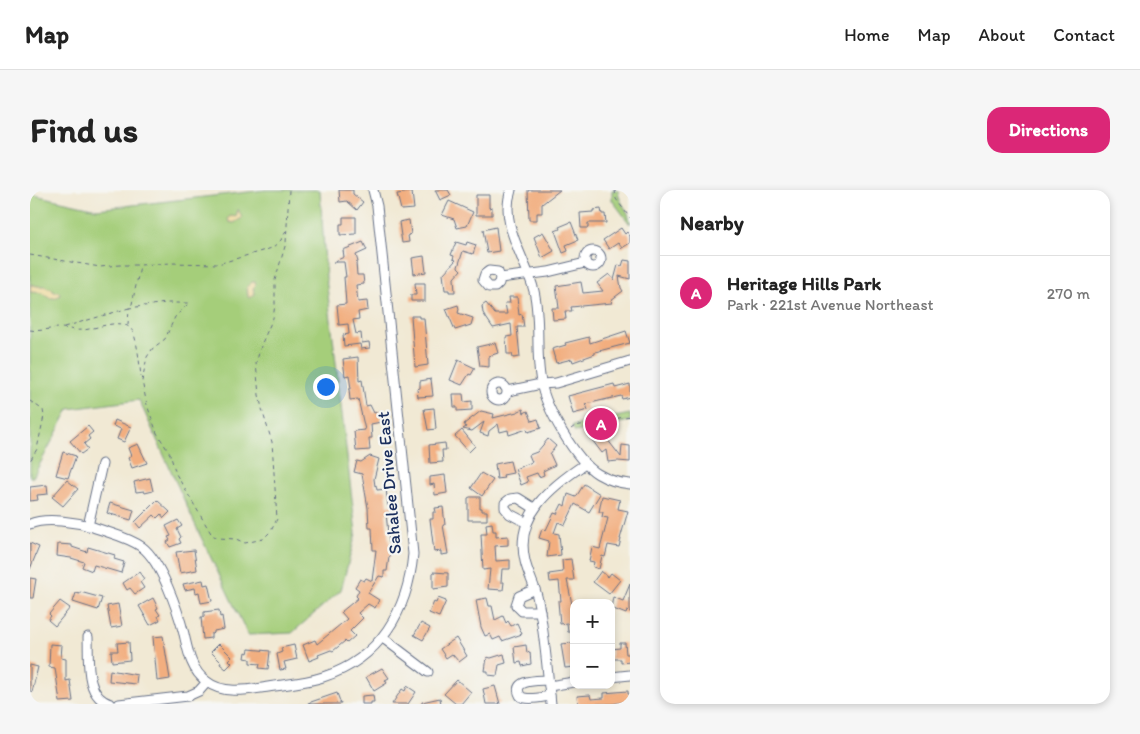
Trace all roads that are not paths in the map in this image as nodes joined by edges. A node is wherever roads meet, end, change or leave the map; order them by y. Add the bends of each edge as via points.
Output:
1 (373, 190) edge
2 (512, 190) edge
3 (585, 263) dead end
4 (529, 274) junction
5 (500, 278) dead end
6 (630, 361) edge
7 (541, 384) junction
8 (508, 390) dead end
9 (102, 464) dead end
10 (585, 464) junction
11 (630, 484) edge
12 (534, 508) junction
13 (527, 523) junction
14 (30, 524) edge
15 (88, 526) junction
16 (535, 589) junction
17 (540, 611) junction
18 (88, 637) dead end
19 (383, 638) junction
20 (428, 672) dead end
21 (630, 675) edge
22 (615, 677) edge
23 (207, 682) junction
24 (570, 682) edge
25 (548, 683) junction
26 (550, 700) edge
27 (111, 704) edge
28 (119, 704) edge

1 - 19 street, Sahalee Drive East via 413,554 408,589
2 - 4 street via 508,205 509,222
3 - 4 street
4 - 5 street
4 - 7 street via 536,302
6 - 7 street via 556,383
7 - 8 street
7 - 10 street via 566,437
9 - 15 street
10 - 11 street via 597,474
10 - 12 street via 562,479
12 - 13 street
12 - 13 street via 518,498 505,503 504,508 510,514
13 - 16 street via 523,550
14 - 15 street via 48,520
15 - 23 street via 137,543 152,557 175,607 192,663
16 - 17 street
16 - 17 street via 518,596 516,605 522,611
17 - 25 street
18 - 27 street via 92,688 99,699
19 - 20 street
19 - 23 street, Sahalee Drive East via 348,666 306,681 240,691 226,690
21 - 22 street
23 - 28 street via 188,696
24 - 25 street
25 - 26 street
25 - 26 street via 524,682 518,690 525,698

